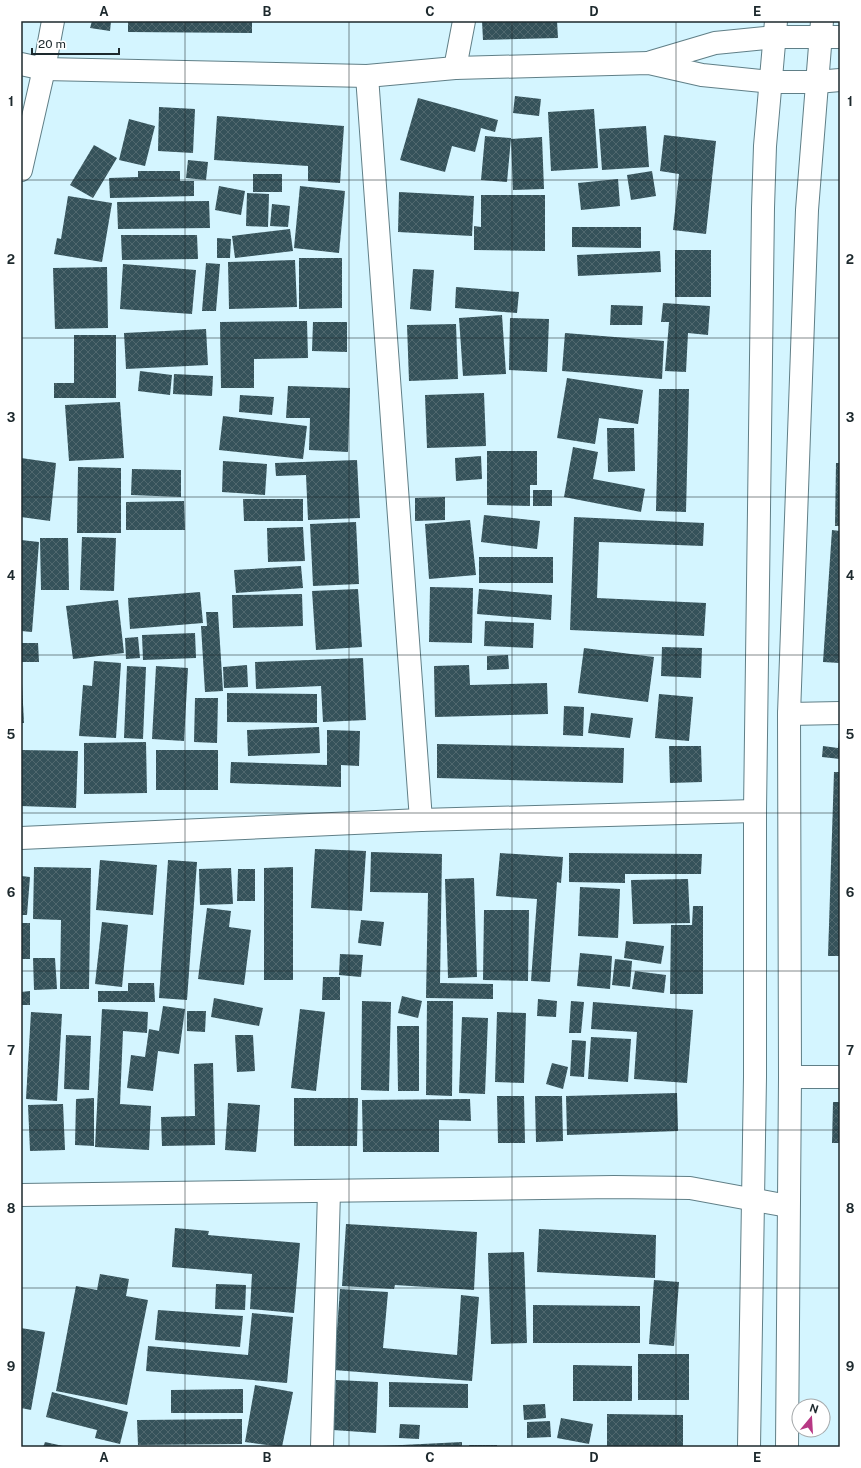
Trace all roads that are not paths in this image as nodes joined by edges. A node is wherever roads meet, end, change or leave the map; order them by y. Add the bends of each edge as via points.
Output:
1 (53, 21) edge
2 (464, 21) edge
3 (775, 29) edge
4 (828, 31) edge
5 (650, 63) junction
6 (21, 64) edge
7 (455, 68) junction
8 (44, 69) junction
9 (367, 76) junction
10 (840, 80) edge
11 (770, 82) junction
12 (817, 82) junction
13 (21, 170) edge
14 (840, 713) edge
15 (789, 714) junction
16 (754, 811) junction
17 (421, 820) junction
18 (21, 838) edge
19 (840, 1076) edge
20 (790, 1077) junction
21 (329, 1191) junction
22 (21, 1196) edge
23 (752, 1199) junction
24 (788, 1206) junction
25 (322, 1447) edge
26 (749, 1447) edge
27 (786, 1447) edge

1 - 8 street
2 - 7 street
3 - 4 street
3 - 5 street via 715,43
3 - 11 street
4 - 12 street
5 - 7 street
5 - 11 street via 702,75
6 - 8 street
7 - 9 street
8 - 9 street
8 - 13 street
9 - 17 street
10 - 12 street
11 - 12 street
11 - 16 street via 763,208
12 - 15 street via 806,210
14 - 15 street
15 - 20 street
16 - 17 street
16 - 23 street via 755,1077
17 - 18 street
19 - 20 street
20 - 24 street
21 - 22 street
21 - 23 street via 690,1188
21 - 25 street
23 - 24 street
23 - 26 street
24 - 27 street

